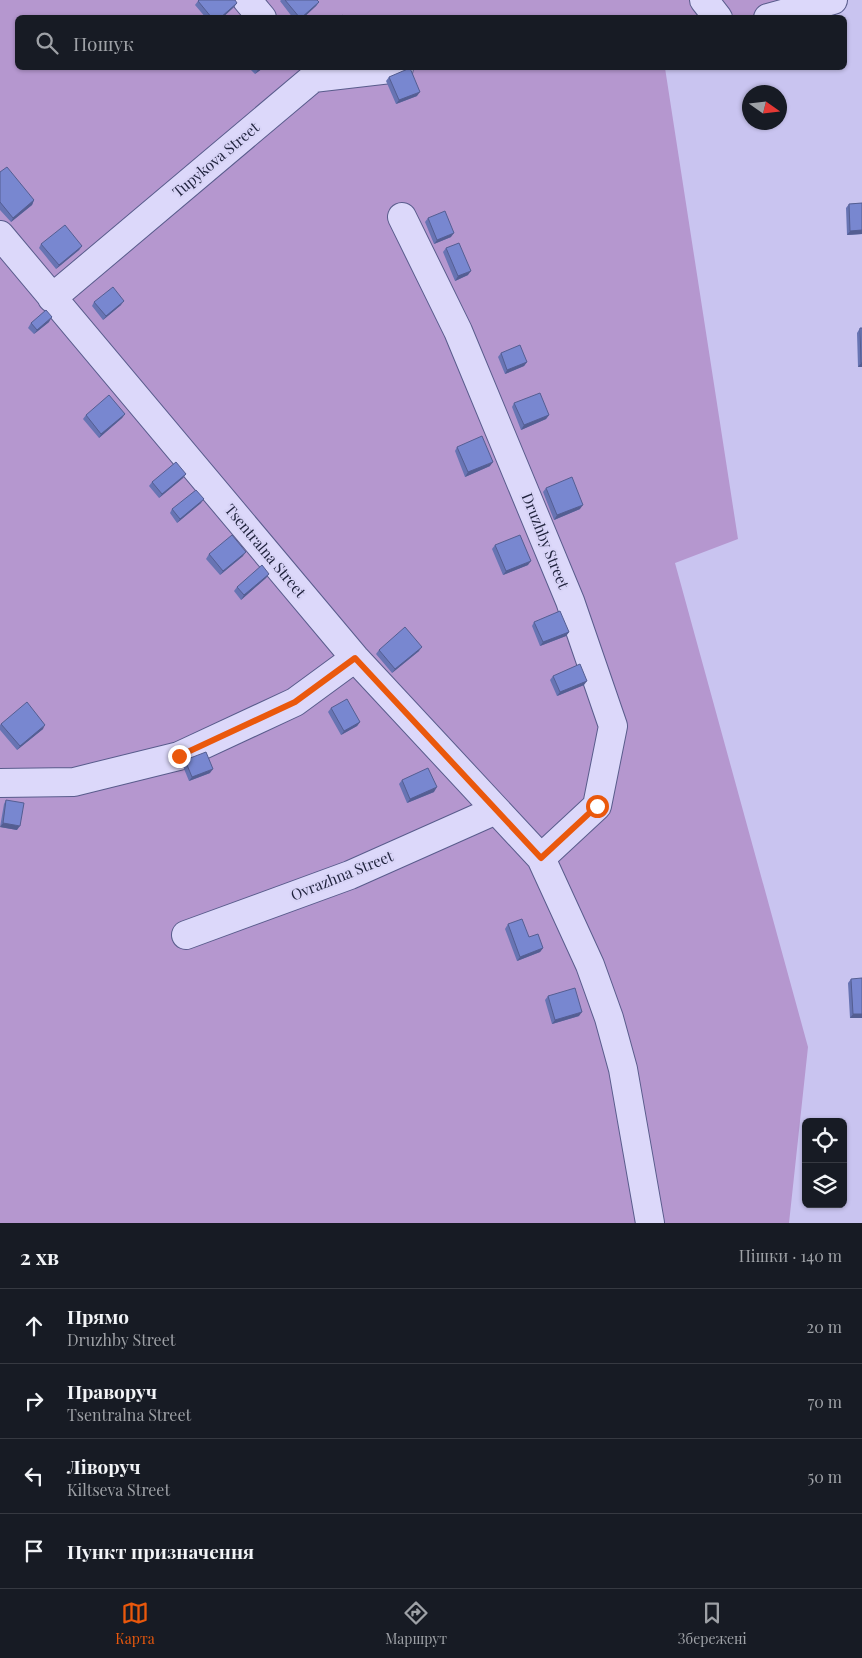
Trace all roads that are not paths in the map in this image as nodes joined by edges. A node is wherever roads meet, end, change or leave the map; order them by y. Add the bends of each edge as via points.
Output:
1 (247, 0) edge
2 (704, 0) edge
3 (833, 0) edge
4 (260, 15) edge
5 (716, 15) edge
6 (779, 15) edge
7 (363, 70) edge
8 (308, 73) edge
9 (402, 217) dead end
10 (0, 235) edge
11 (52, 298) junction
12 (355, 658) junction
13 (0, 783) edge
14 (496, 810) junction
15 (541, 858) junction
16 (186, 935) dead end
17 (650, 1223) edge

1 - 4 lane
2 - 5 lane
3 - 6 lane
7 - 8 lane, Tupykova Street
8 - 11 lane, Tupykova Street
9 - 15 lane, Druzhby Street via 458,331 570,601 613,726 597,806
10 - 11 lane, Tsentralna Street
11 - 12 lane, Tsentralna Street
12 - 13 lane via 295,702 179,756 74,782
12 - 14 lane, Tsentralna Street
14 - 15 lane, Tsentralna Street
14 - 16 lane, Ovrazhna Street via 350,875
15 - 17 lane, Tsentralna Street via 590,965 609,1018 623,1069

